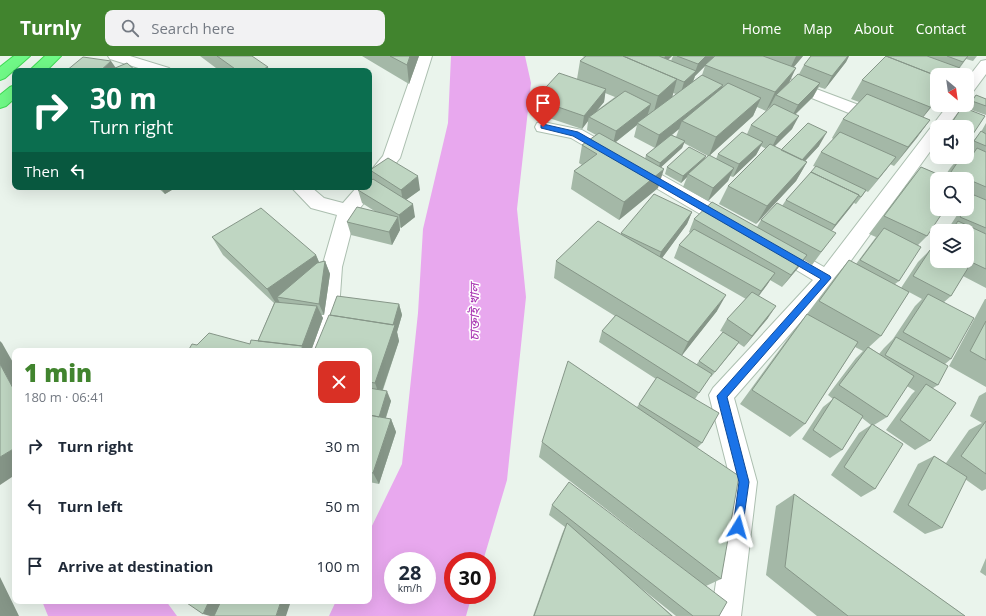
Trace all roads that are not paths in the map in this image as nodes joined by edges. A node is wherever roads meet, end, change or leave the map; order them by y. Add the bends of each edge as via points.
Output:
1 (23, 56) edge
2 (54, 56) edge
3 (115, 56) edge
4 (425, 56) edge
5 (986, 64) edge
6 (40, 68) edge
7 (154, 68) edge
8 (0, 76) edge
9 (775, 78) edge
10 (974, 79) edge
11 (12, 93) edge
12 (0, 103) edge
13 (950, 112) edge
14 (942, 120) edge
15 (894, 124) edge
16 (543, 127) dead end
17 (930, 133) edge
18 (372, 181) edge
19 (303, 190) edge
20 (364, 190) edge
21 (347, 211) junction
22 (827, 278) junction
23 (320, 348) edge
24 (726, 616) edge

1 - 8 highway
2 - 6 highway
3 - 7 street
4 - 18 street via 391,158
5 - 10 street
9 - 15 street
11 - 12 highway
13 - 14 street
16 - 22 street via 576,134
17 - 22 street
19 - 21 street via 318,203
20 - 21 street
21 - 23 street via 332,267 327,323
22 - 24 street via 721,396 744,482

